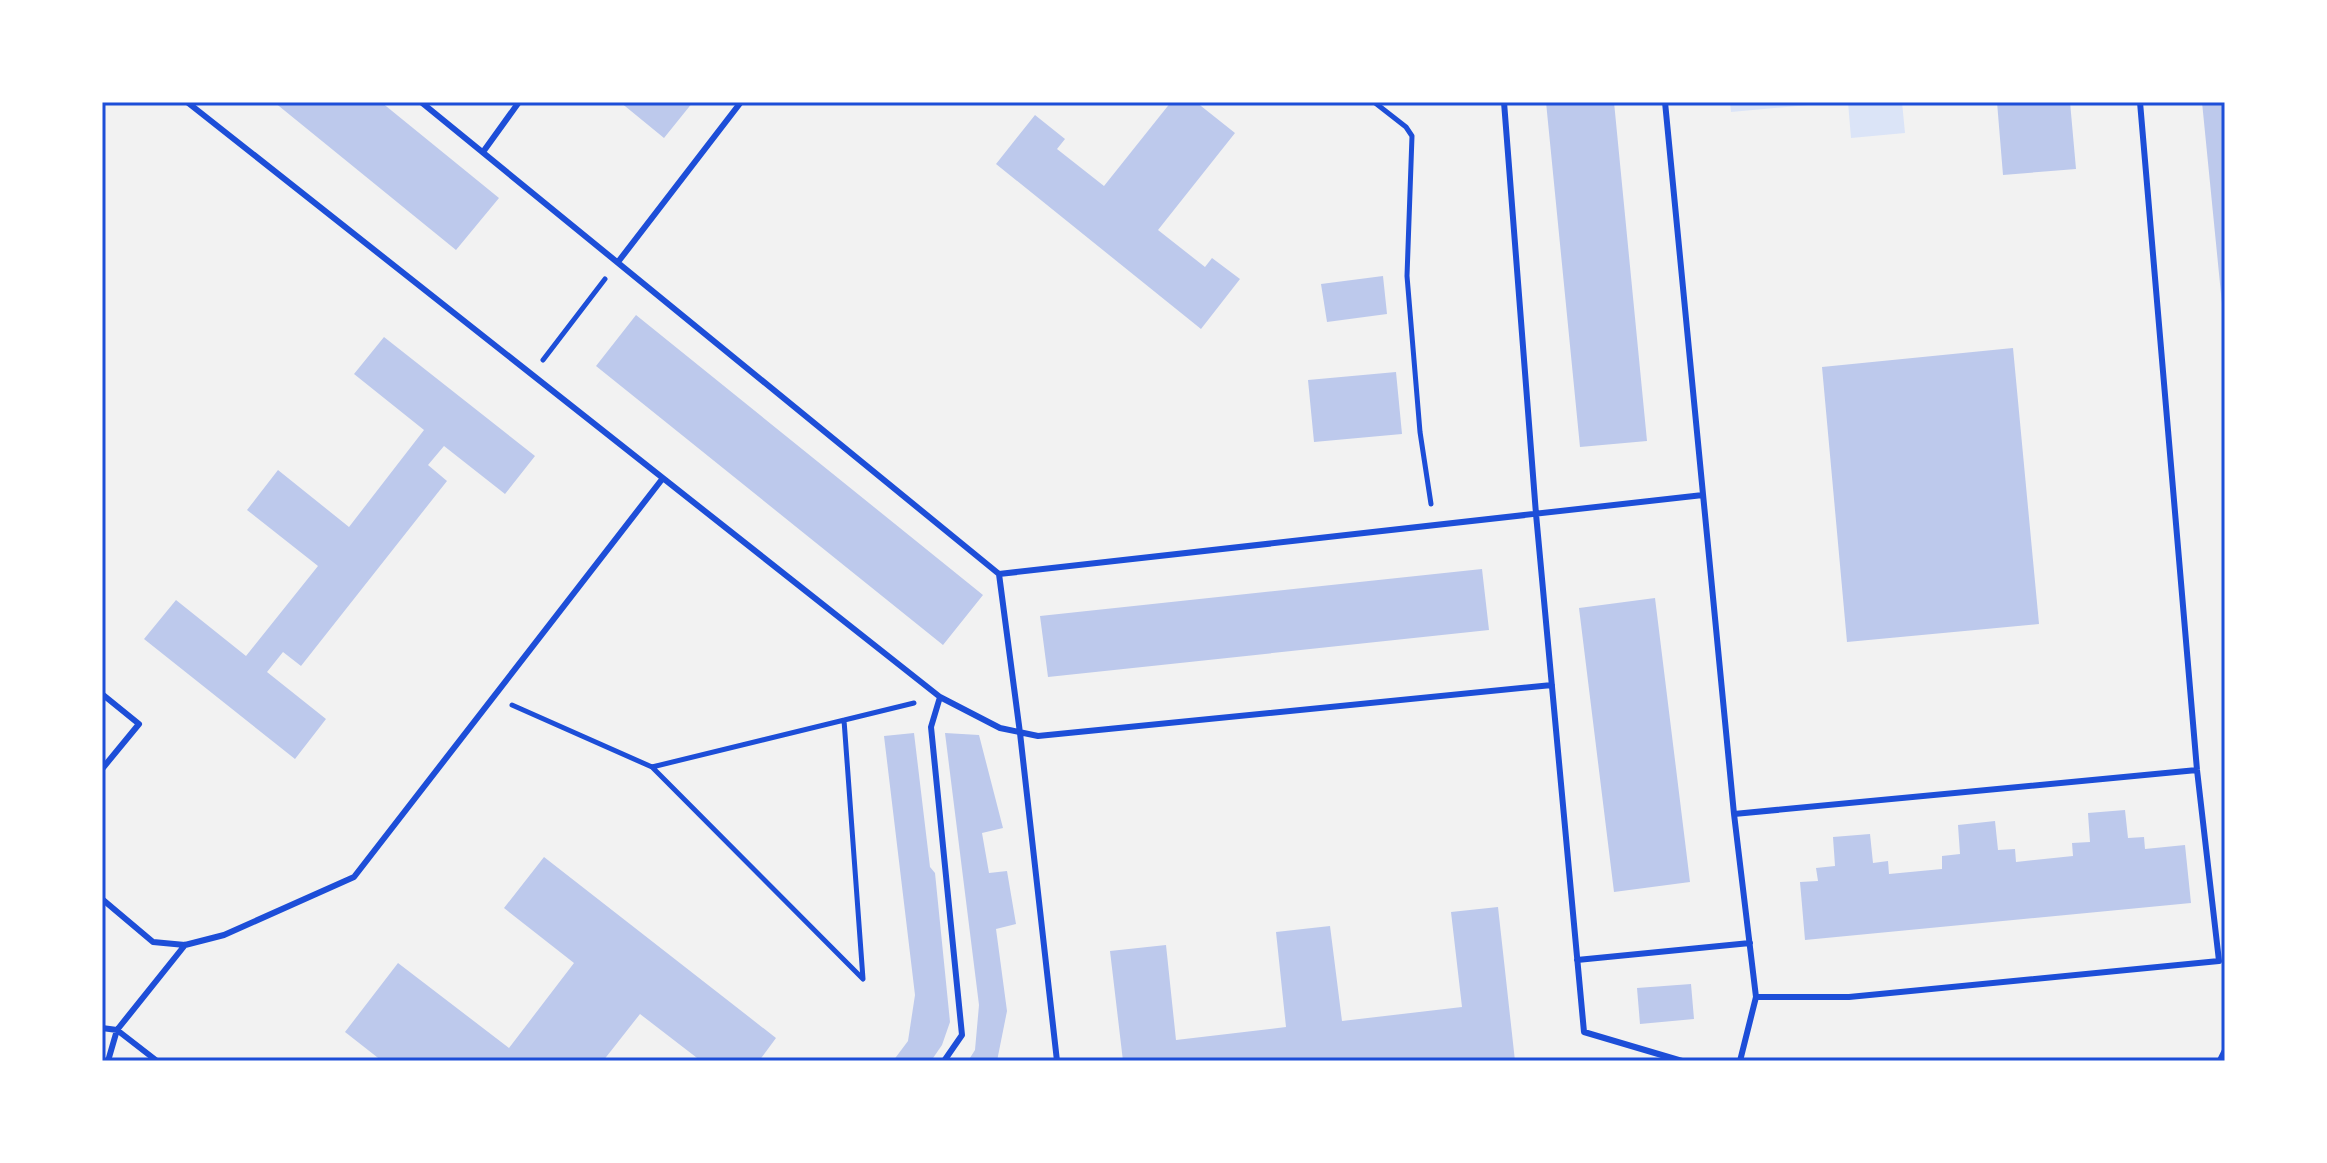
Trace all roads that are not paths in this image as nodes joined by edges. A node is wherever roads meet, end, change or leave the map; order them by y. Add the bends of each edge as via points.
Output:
1 (187, 102) edge
2 (421, 102) edge
3 (519, 102) edge
4 (741, 102) edge
5 (1504, 102) edge
6 (1665, 102) edge
7 (2140, 102) edge
8 (483, 152) junction
9 (618, 262) junction
10 (663, 478) junction
11 (1703, 495) junction
12 (1536, 514) junction
13 (999, 574) junction
14 (1552, 685) junction
15 (102, 694) edge
16 (940, 697) junction
17 (1020, 733) junction
18 (102, 769) edge
19 (2197, 770) junction
20 (1734, 814) junction
21 (102, 899) edge
22 (2225, 912) edge
23 (2214, 914) junction
24 (1750, 943) junction
25 (185, 945) junction
26 (1577, 960) junction
27 (1756, 997) junction
28 (102, 1028) edge
29 (117, 1030) junction
30 (108, 1061) edge
31 (157, 1061) edge
32 (944, 1061) edge
33 (1057, 1061) edge
34 (1682, 1061) edge
35 (1740, 1061) edge

1 - 10 lane
2 - 8 lane
3 - 8 lane
4 - 9 lane
5 - 12 lane
6 - 11 lane
7 - 19 lane
8 - 9 lane
9 - 13 lane
10 - 16 lane
10 - 25 lane via 354,877 224,935
11 - 12 lane
11 - 20 lane
12 - 13 lane
12 - 14 lane
13 - 17 lane
14 - 17 lane via 1038,736
14 - 26 lane
15 - 18 lane via 139,724
16 - 17 lane
16 - 32 lane via 931,727 962,1035
17 - 33 lane
19 - 20 lane
19 - 23 lane
20 - 24 lane
21 - 25 lane via 153,942
22 - 23 lane
23 - 27 lane via 2219,961 1849,997
24 - 26 lane
24 - 27 lane
25 - 29 lane
26 - 34 lane via 1584,1032
27 - 35 lane
28 - 29 lane
29 - 30 lane
29 - 31 lane

